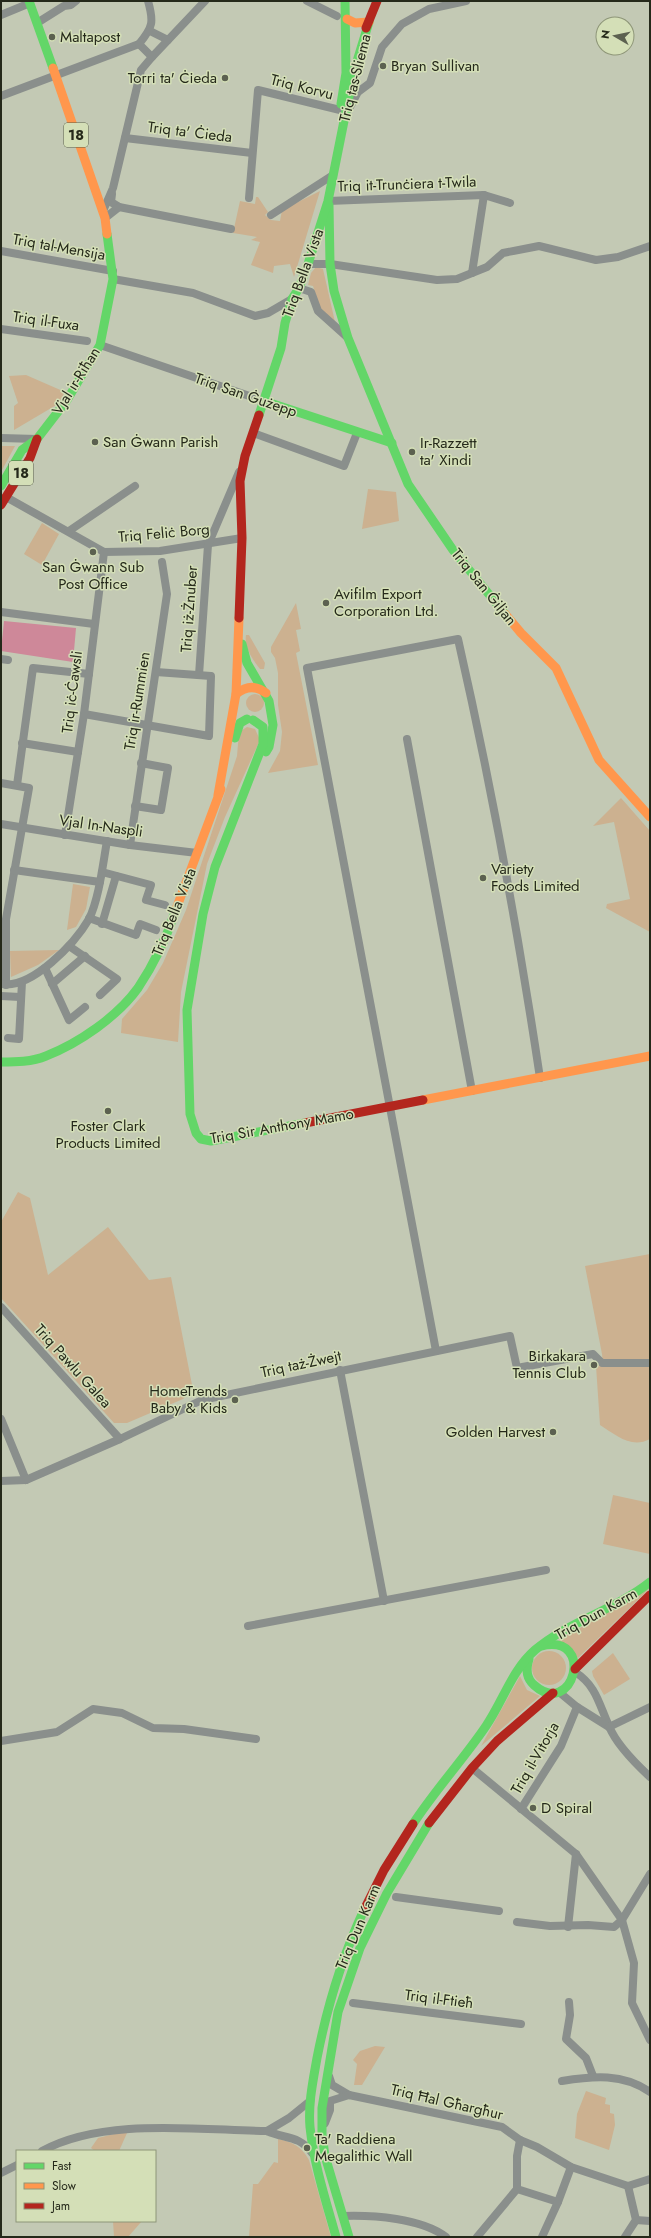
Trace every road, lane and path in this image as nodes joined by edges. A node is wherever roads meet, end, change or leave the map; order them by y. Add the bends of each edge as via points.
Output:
1 (148, 1) edge
2 (205, 1) edge
3 (307, 1) edge
4 (345, 1) edge
5 (377, 1) edge
6 (466, 1) edge
7 (30, 2) edge
8 (74, 3) edge
9 (1, 15) edge
10 (337, 16) dead end
11 (347, 19) junction
12 (369, 22) junction
13 (37, 23) junction
14 (150, 31) junction
15 (168, 40) junction
16 (139, 44) junction
17 (152, 57) junction
18 (346, 73) junction
19 (56, 76) junction
20 (1, 96) edge
21 (343, 112) junction
22 (341, 134) joint
23 (125, 138) junction
24 (252, 153) junction
25 (333, 175) junction
26 (113, 188) junction
27 (97, 194) junction
28 (484, 195) junction
29 (249, 198) dead end
30 (328, 200) junction
31 (510, 203) dead end
32 (119, 207) junction
33 (104, 214) junction
34 (271, 215) dead end
35 (231, 228) dead end
36 (650, 246) edge
37 (1, 251) edge
38 (308, 264) junction
39 (330, 264) junction
40 (472, 273) junction
41 (113, 275) junction
42 (299, 288) junction
43 (292, 299) junction
44 (1, 329) edge
45 (348, 338) junction
46 (87, 341) dead end
47 (100, 345) junction
48 (264, 401) junction
49 (253, 433) junction
50 (357, 433) junction
51 (1, 438) edge
52 (37, 439) junction
53 (392, 444) junction
54 (246, 456) junction
55 (1, 486) edge
56 (135, 486) dead end
57 (6, 497) junction
58 (1, 505) edge
59 (69, 531) junction
60 (242, 538) junction
61 (208, 545) junction
62 (104, 552) junction
63 (162, 562) dead end
64 (1, 612) edge
65 (94, 624) junction
66 (239, 636) junction
67 (156, 672) junction
68 (89, 674) junction
69 (199, 675) junction
70 (236, 694) junction
71 (268, 697) junction
72 (235, 704) junction
73 (84, 714) junction
74 (250, 719) junction
75 (148, 725) junction
76 (237, 730) junction
77 (407, 739) dead end
78 (22, 743) junction
79 (78, 752) junction
80 (141, 763) junction
81 (1, 783) edge
82 (17, 785) junction
83 (247, 786) junction
84 (218, 795) junction
85 (135, 806) junction
86 (650, 818) edge
87 (1, 824) edge
88 (21, 828) junction
89 (65, 835) junction
90 (107, 841) junction
91 (130, 845) junction
92 (197, 853) junction
93 (14, 870) junction
94 (102, 872) junction
95 (116, 876) junction
96 (100, 882) junction
97 (166, 905) dead end
98 (3, 918) edge
99 (89, 918) junction
100 (102, 924) junction
101 (156, 930) dead end
102 (69, 946) junction
103 (84, 956) junction
104 (45, 968) junction
105 (22, 982) junction
106 (3, 984) edge
107 (52, 984) junction
108 (100, 995) dead end
109 (1, 996) edge
110 (20, 996) junction
111 (85, 1007) dead end
112 (8, 1038) dead end
113 (650, 1056) edge
114 (1, 1062) edge
115 (540, 1078) junction
116 (472, 1091) junction
117 (388, 1107) junction
118 (2, 1311) edge
119 (436, 1351) junction
120 (650, 1363) edge
121 (340, 1370) junction
122 (1, 1419) edge
123 (120, 1439) junction
124 (1, 1480) edge
125 (26, 1480) junction
126 (546, 1570) dead end
127 (650, 1582) edge
128 (650, 1595) edge
129 (384, 1601) junction
130 (248, 1626) dead end
131 (541, 1646) junction
132 (528, 1658) junction
133 (575, 1671) junction
134 (556, 1692) junction
135 (577, 1707) junction
136 (649, 1709) edge
137 (609, 1727) junction
138 (256, 1739) dead end
139 (1, 1740) edge
140 (472, 1768) junction
141 (650, 1777) edge
142 (521, 1810) junction
143 (576, 1854) junction
144 (650, 1874) edge
145 (396, 1897) dead end
146 (499, 1911) dead end
147 (622, 1920) junction
148 (517, 1922) dead end
149 (568, 1926) junction
150 (569, 2002) dead end
151 (353, 2003) dead end
152 (521, 2024) dead end
153 (649, 2036) edge
154 (327, 2070) junction
155 (593, 2076) junction
156 (562, 2080) dead end
157 (650, 2092) edge
158 (350, 2094) junction
159 (310, 2101) junction
160 (267, 2131) junction
161 (322, 2134) junction
162 (520, 2140) junction
163 (45, 2150) edge
164 (314, 2155) junction
165 (16, 2166) edge
166 (571, 2167) junction
167 (1, 2173) edge
168 (650, 2179) edge
169 (628, 2186) junction
170 (517, 2189) junction
171 (558, 2202) junction
172 (343, 2216) junction
173 (636, 2220) junction
174 (650, 2221) edge
175 (336, 2237) edge
176 (349, 2237) edge
177 (446, 2237) edge
178 (477, 2237) edge
179 (542, 2237) edge
180 (625, 2237) edge

1 - 14 street via 153,18
2 - 15 street
3 - 10 street
4 - 11 main road
5 - 12 main road, Triq tas-Sliema
6 - 21 street via 429,8 402,24 382,47 370,83 358,92
7 - 9 street
7 - 13 main road, 18
8 - 13 street via 64,6
11 - 12 main road via 355,24
11 - 18 main road
12 - 18 main road, Triq tas-Sliema
12 - 21 main road, Triq tas-Sliema
13 - 19 main road, 18
14 - 15 street
14 - 16 street
15 - 17 street
16 - 17 street
16 - 19 street
17 - 23 street via 141,70
18 - 21 main road
19 - 20 street
19 - 27 main road, 18
21 - 22 main road, Triq tas-Sliema
21 - 24 street, Triq Korvu via 258,90
22 - 25 main road, Triq Bella Vista
23 - 24 street, Triq ta' Ċieda
23 - 26 street
24 - 29 street
25 - 30 main road, Triq Bella Vista
25 - 34 street
26 - 27 street
26 - 32 street via 112,202
26 - 33 street
27 - 33 main road, 18
28 - 30 street, Triq it-Trunċiera t-Twila
28 - 31 street, Triq it-Trunċiera t-Twila
28 - 40 street
30 - 38 main road, Triq Bella Vista
30 - 39 main road, Triq San Ġiljan
32 - 33 street
32 - 35 street
33 - 41 main road, 18
36 - 40 street via 618,257 596,260 539,246 503,253 487,267
37 - 41 street, Triq tal-Mensija
38 - 39 street
38 - 42 main road, Triq Bella Vista
39 - 40 street via 437,280 457,279
39 - 45 main road, Triq San Ġiljan via 334,290
41 - 43 street, Triq tal-Mensija via 193,293 255,316 268,313
41 - 47 main road, Vjal ir-Riħan
42 - 43 main road, Triq Bella Vista
42 - 45 street, Triq San Ġiljan via 311,292 318,311
43 - 48 main road, Triq Bella Vista via 281,348
44 - 46 street, Triq il-Fuxa
45 - 53 main road, Triq San Ġiljan
47 - 48 street, Triq San Ġużepp
47 - 52 main road, Vjal ir-Riħan via 68,400
48 - 49 main road, Triq Bella Vista
48 - 50 main road, Triq San Ġużepp
49 - 50 street via 344,466
49 - 54 main road, Triq Bella Vista
50 - 53 main road, Triq San Ġużepp
51 - 52 street
52 - 55 main road, Vjal ir-Riħan / 18 via 22,450
52 - 57 main road, Vjal ir-Riħan / 18 via 30,458
53 - 86 main road, Triq San Ġiljan via 408,484 453,550 521,633 556,668 599,760
54 - 60 main road, Triq Bella Vista via 240,481
54 - 61 street, Triq Bella Vista
56 - 59 street
57 - 58 main road, Vjal ir-Riħan / 18
57 - 59 street, Triq Feliċ Borg
59 - 62 street, Triq Feliċ Borg
60 - 61 street, Triq Feliċ Borg
60 - 66 main road, Triq Bella Vista
61 - 62 street, Triq Feliċ Borg via 160,551
61 - 69 street, Triq iż-Żnuber
62 - 65 street, Triq iċ-Ċawsli
63 - 67 street, Triq ir-Rummien via 167,594
64 - 65 street
65 - 68 street, Triq iċ-Ċawsli
66 - 70 main road, Triq Bella Vista
66 - 71 main road, Triq Bella Vista via 247,663
67 - 69 street
67 - 75 street, Triq ir-Rummien
68 - 73 street, Triq iċ-Ċawsli
68 - 78 street via 33,668
69 - 75 street via 210,676 209,736
70 - 71 main road via 252,687 263,690
70 - 72 main road, Triq Bella Vista
71 - 74 main road via 267,712 264,716
71 - 83 main road, Triq Sir Anthony Mamo via 273,725 269,747
72 - 74 main road via 240,714
72 - 76 main road, Triq Bella Vista
72 - 84 main road, Triq Bella Vista
73 - 75 street
73 - 79 street, Triq iċ-Ċawsli
74 - 76 main road via 240,723
74 - 83 main road, Triq Sir Anthony Mamo via 263,727 263,744
75 - 80 street, Triq ir-Rummien
76 - 84 main road, Triq Bella Vista via 230,766
77 - 116 street
78 - 79 street
78 - 82 street
79 - 89 street, Triq iċ-Ċawsli
80 - 85 street, Triq ir-Rummien
80 - 85 street via 168,768 161,810
81 - 82 street
82 - 88 street via 29,788
83 - 117 main road, Triq Sir Anthony Mamo via 215,867 203,914 187,1010 190,1114 196,1133 201,1139 211,1141
84 - 92 main road, Triq Bella Vista
85 - 91 street, Triq ir-Rummien
87 - 88 street, Vjal In-Naspli
88 - 89 street, Vjal In-Naspli
88 - 93 street
89 - 90 street, Vjal In-Naspli
90 - 91 street, Vjal In-Naspli
90 - 94 street
91 - 92 street, Vjal In-Naspli
92 - 114 main road, Triq Bella Vista via 163,946 137,989 112,1015 82,1037 51,1054 19,1062
93 - 96 street
93 - 98 street
94 - 95 street
94 - 96 street
95 - 97 street via 151,885 146,900
95 - 100 street
96 - 99 street
98 - 106 street
99 - 100 street
99 - 102 street
100 - 101 street via 136,934 140,924
102 - 103 street
102 - 104 street
103 - 107 street
103 - 108 street via 117,979
104 - 105 street
104 - 107 street
105 - 106 street
105 - 110 street
107 - 111 street via 69,1020
109 - 110 street
110 - 112 street via 19,1039
113 - 115 main road, Triq Sir Anthony Mamo
115 - 116 main road, Triq Sir Anthony Mamo
115 - 117 street via 525,979 485,760 458,639 451,640 307,668
116 - 117 main road, Triq Sir Anthony Mamo
117 - 119 street
118 - 123 street, Triq Pawlu Galea
119 - 120 street, Triq taż-Żwejt via 510,1336 517,1368 593,1354 602,1363
119 - 121 street, Triq taż-Żwejt
121 - 123 street, Triq taż-Żwejt via 202,1400
121 - 129 street
122 - 125 street
123 - 125 street, Triq taż-Żwejt
124 - 125 street, Triq taż-Żwejt
126 - 129 street
127 - 131 main road, Triq Dun Karm via 613,1605 560,1632
128 - 133 main road, Triq Dun Karm
129 - 130 street
131 - 132 main road, Triq Dun Karm
131 - 133 main road, Triq Dun Karm via 552,1644 567,1650 572,1656
132 - 134 main road via 526,1667 530,1682 540,1690
132 - 159 main road, Triq Dun Karm via 518,1668 486,1725 416,1818 377,1882 348,1944 336,1978 325,2020
133 - 134 main road, Triq Dun Karm via 567,1688
133 - 137 street via 587,1680 603,1708
134 - 135 street
134 - 140 main road, Triq Dun Karm via 497,1741
135 - 137 street
135 - 142 street, Triq il-Vitorja via 561,1746
136 - 137 street
137 - 141 street via 634,1762
138 - 139 street via 184,1729 153,1728 122,1713 93,1710 58,1732
140 - 142 street
140 - 154 main road, Triq Dun Karm via 426,1826 387,1893 360,1948 338,2012
142 - 143 street, Triq il-Vitorja
143 - 147 street, Triq il-Vitorja
143 - 149 street
144 - 147 street
145 - 146 street
147 - 149 street via 614,1927
147 - 153 street, Triq il-Vitorja via 634,1963 632,2003
148 - 149 street
150 - 155 street via 570,2015 566,2039 586,2058
151 - 152 street, Triq il-Ftieħ
154 - 158 street, Triq Ħal Għargħur via 332,2085
154 - 161 main road, Triq Dun Karm
155 - 156 street
155 - 157 street via 609,2076 634,2083
158 - 161 street via 330,2101 330,2110
158 - 162 street, Triq Ħal Għargħur via 502,2127
159 - 160 street
159 - 164 main road, Triq Dun Karm
160 - 163 street via 155,2128 112,2130 71,2140
160 - 164 street via 291,2137 306,2145
161 - 172 main road, Triq Dun Karm via 325,2156
162 - 166 street, Triq Ħal Għargħur
162 - 170 street via 517,2156
164 - 175 main road, Triq Dun Karm
165 - 167 street
166 - 169 street, Triq Ħal Għargħur
166 - 171 street
168 - 169 street
169 - 173 street
170 - 171 street
170 - 178 street
171 - 179 street
172 - 176 main road, Triq Dun Karm
172 - 177 street via 406,2221
173 - 174 street
173 - 180 street

